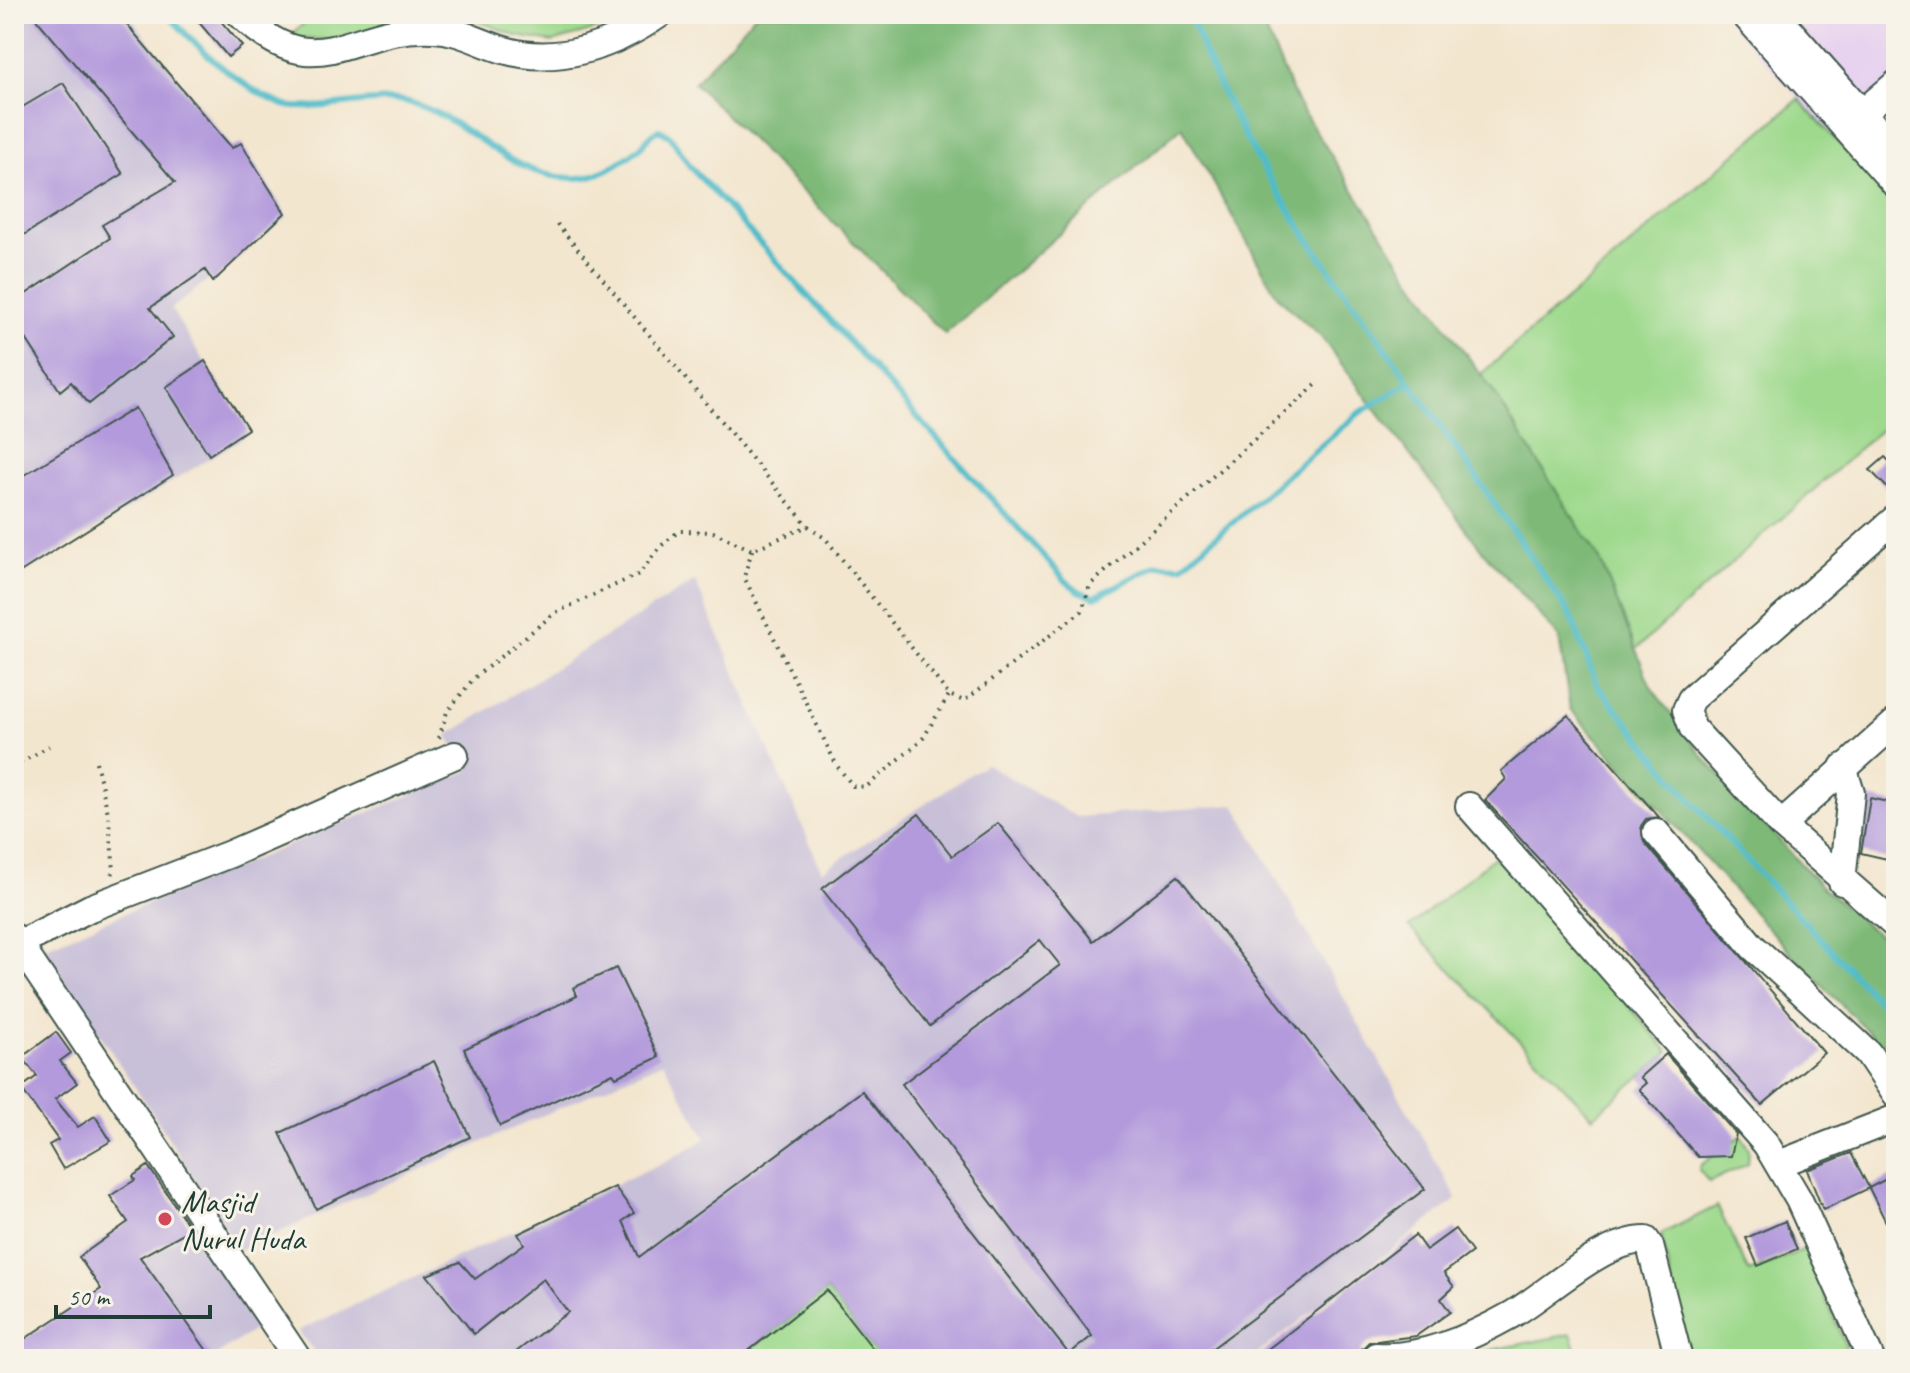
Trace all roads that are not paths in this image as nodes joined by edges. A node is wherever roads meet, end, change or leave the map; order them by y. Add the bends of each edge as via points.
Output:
1 (240, 14) edge
2 (660, 14) edge
3 (1744, 14) edge
4 (1775, 14) edge
5 (1896, 84) edge
6 (1862, 113) junction
7 (1896, 151) edge
8 (1896, 185) edge
9 (1896, 518) edge
10 (1896, 722) edge
11 (449, 757) road end
12 (1843, 767) junction
13 (1469, 806) dead end
14 (1781, 825) junction
15 (1656, 832) dead end
16 (1842, 882) junction
17 (1896, 926) edge
18 (15, 939) edge
19 (1896, 1095) edge
20 (1896, 1118) edge
21 (1779, 1164) junction
22 (1376, 1356) dead end
23 (298, 1359) edge
24 (1679, 1359) edge
25 (1871, 1359) edge

1 - 2 street via 279,47 313,53 433,29 506,50 556,57 605,44
3 - 8 street
4 - 6 street
5 - 6 street
6 - 7 street
9 - 14 street via 1688,705 1693,729
10 - 12 street
11 - 18 street via 259,842
12 - 14 street
12 - 16 street via 1851,793
13 - 21 street
14 - 16 street
15 - 19 street via 1752,946 1868,1053
16 - 17 street
18 - 23 street
20 - 21 street
21 - 25 street
22 - 24 street via 1421,1352 1473,1333 1511,1315 1591,1261 1646,1240

